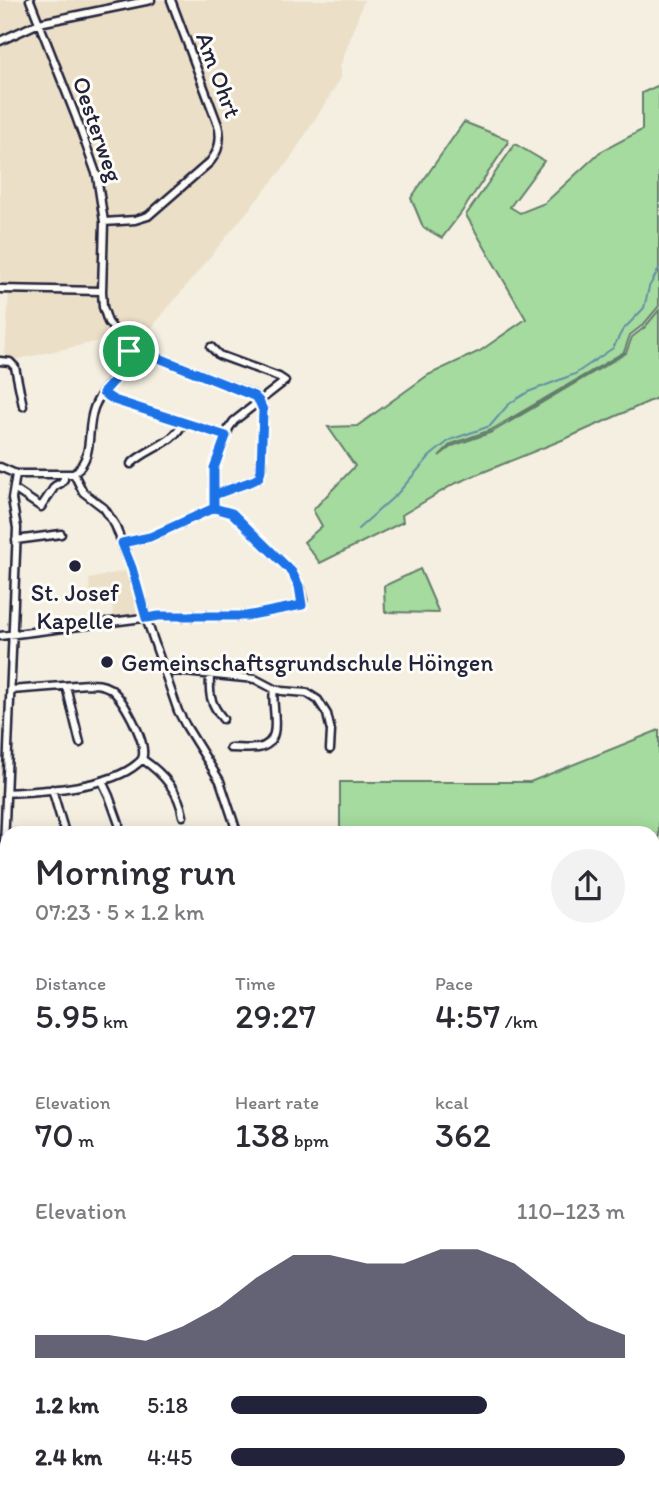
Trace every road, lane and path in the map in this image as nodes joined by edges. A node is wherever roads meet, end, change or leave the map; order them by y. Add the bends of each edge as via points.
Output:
1 (30, 0) edge
2 (151, 0) edge
3 (171, 0) edge
4 (39, 23) junction
5 (0, 41) edge
6 (104, 222) junction
7 (0, 289) edge
8 (102, 290) junction
9 (211, 347) dead end
10 (129, 351) junction
11 (0, 361) edge
12 (103, 393) junction
13 (259, 401) junction
14 (23, 406) dead end
15 (183, 422) junction
16 (226, 436) junction
17 (131, 464) dead end
18 (0, 467) edge
19 (16, 474) junction
20 (64, 474) junction
21 (74, 474) junction
22 (14, 489) junction
23 (214, 495) junction
24 (214, 508) junction
25 (61, 534) dead end
26 (16, 540) junction
27 (122, 543) junction
28 (146, 618) junction
29 (13, 634) junction
30 (0, 636) edge
31 (165, 670) junction
32 (209, 675) junction
33 (66, 685) junction
34 (274, 689) junction
35 (11, 690) junction
36 (223, 719) dead end
37 (9, 733) junction
38 (0, 734) edge
39 (80, 743) dead end
40 (230, 748) dead end
41 (330, 749) dead end
42 (142, 759) junction
43 (102, 781) junction
44 (52, 789) junction
45 (6, 793) junction
46 (183, 816) dead end
47 (119, 824) dead end
48 (4, 826) edge
49 (63, 826) edge
50 (235, 826) edge

1 - 4 street, Oesterweg
2 - 4 street
3 - 6 street, Am Ohrt via 219,125 217,150 210,162 148,216
4 - 5 street
4 - 6 street, Oesterweg via 92,159
6 - 8 street, Oesterweg
7 - 8 street
8 - 10 street, Oesterweg via 108,322
9 - 13 street via 219,355 285,381
10 - 12 street via 126,364
10 - 13 street via 139,350
11 - 14 street via 15,367
12 - 15 street
12 - 21 street via 93,411 84,464
13 - 16 street via 231,424
13 - 23 street via 263,410 259,477
15 - 16 street
15 - 17 street via 175,436
16 - 23 street via 214,468
18 - 19 street
19 - 20 street
19 - 22 street
20 - 21 street
20 - 22 street via 41,507
21 - 27 street via 83,492 108,512
22 - 26 street
23 - 24 street
24 - 27 street via 150,537
24 - 28 street via 232,513 292,572 302,605 246,616
25 - 26 street
26 - 29 street
27 - 28 street
28 - 29 street
28 - 31 street
29 - 30 street
29 - 35 street
31 - 32 street
31 - 50 street via 182,718 220,781
32 - 34 street via 255,679
32 - 36 street via 210,700
33 - 35 street
33 - 39 street
33 - 42 street via 100,684 115,693 136,730
34 - 40 street via 272,741 261,748
34 - 41 street via 304,692 318,700 330,722
35 - 37 street
37 - 38 street
37 - 45 street
42 - 43 street
42 - 46 street via 175,791
43 - 44 street
43 - 47 street
44 - 45 street
44 - 49 street
45 - 48 street

